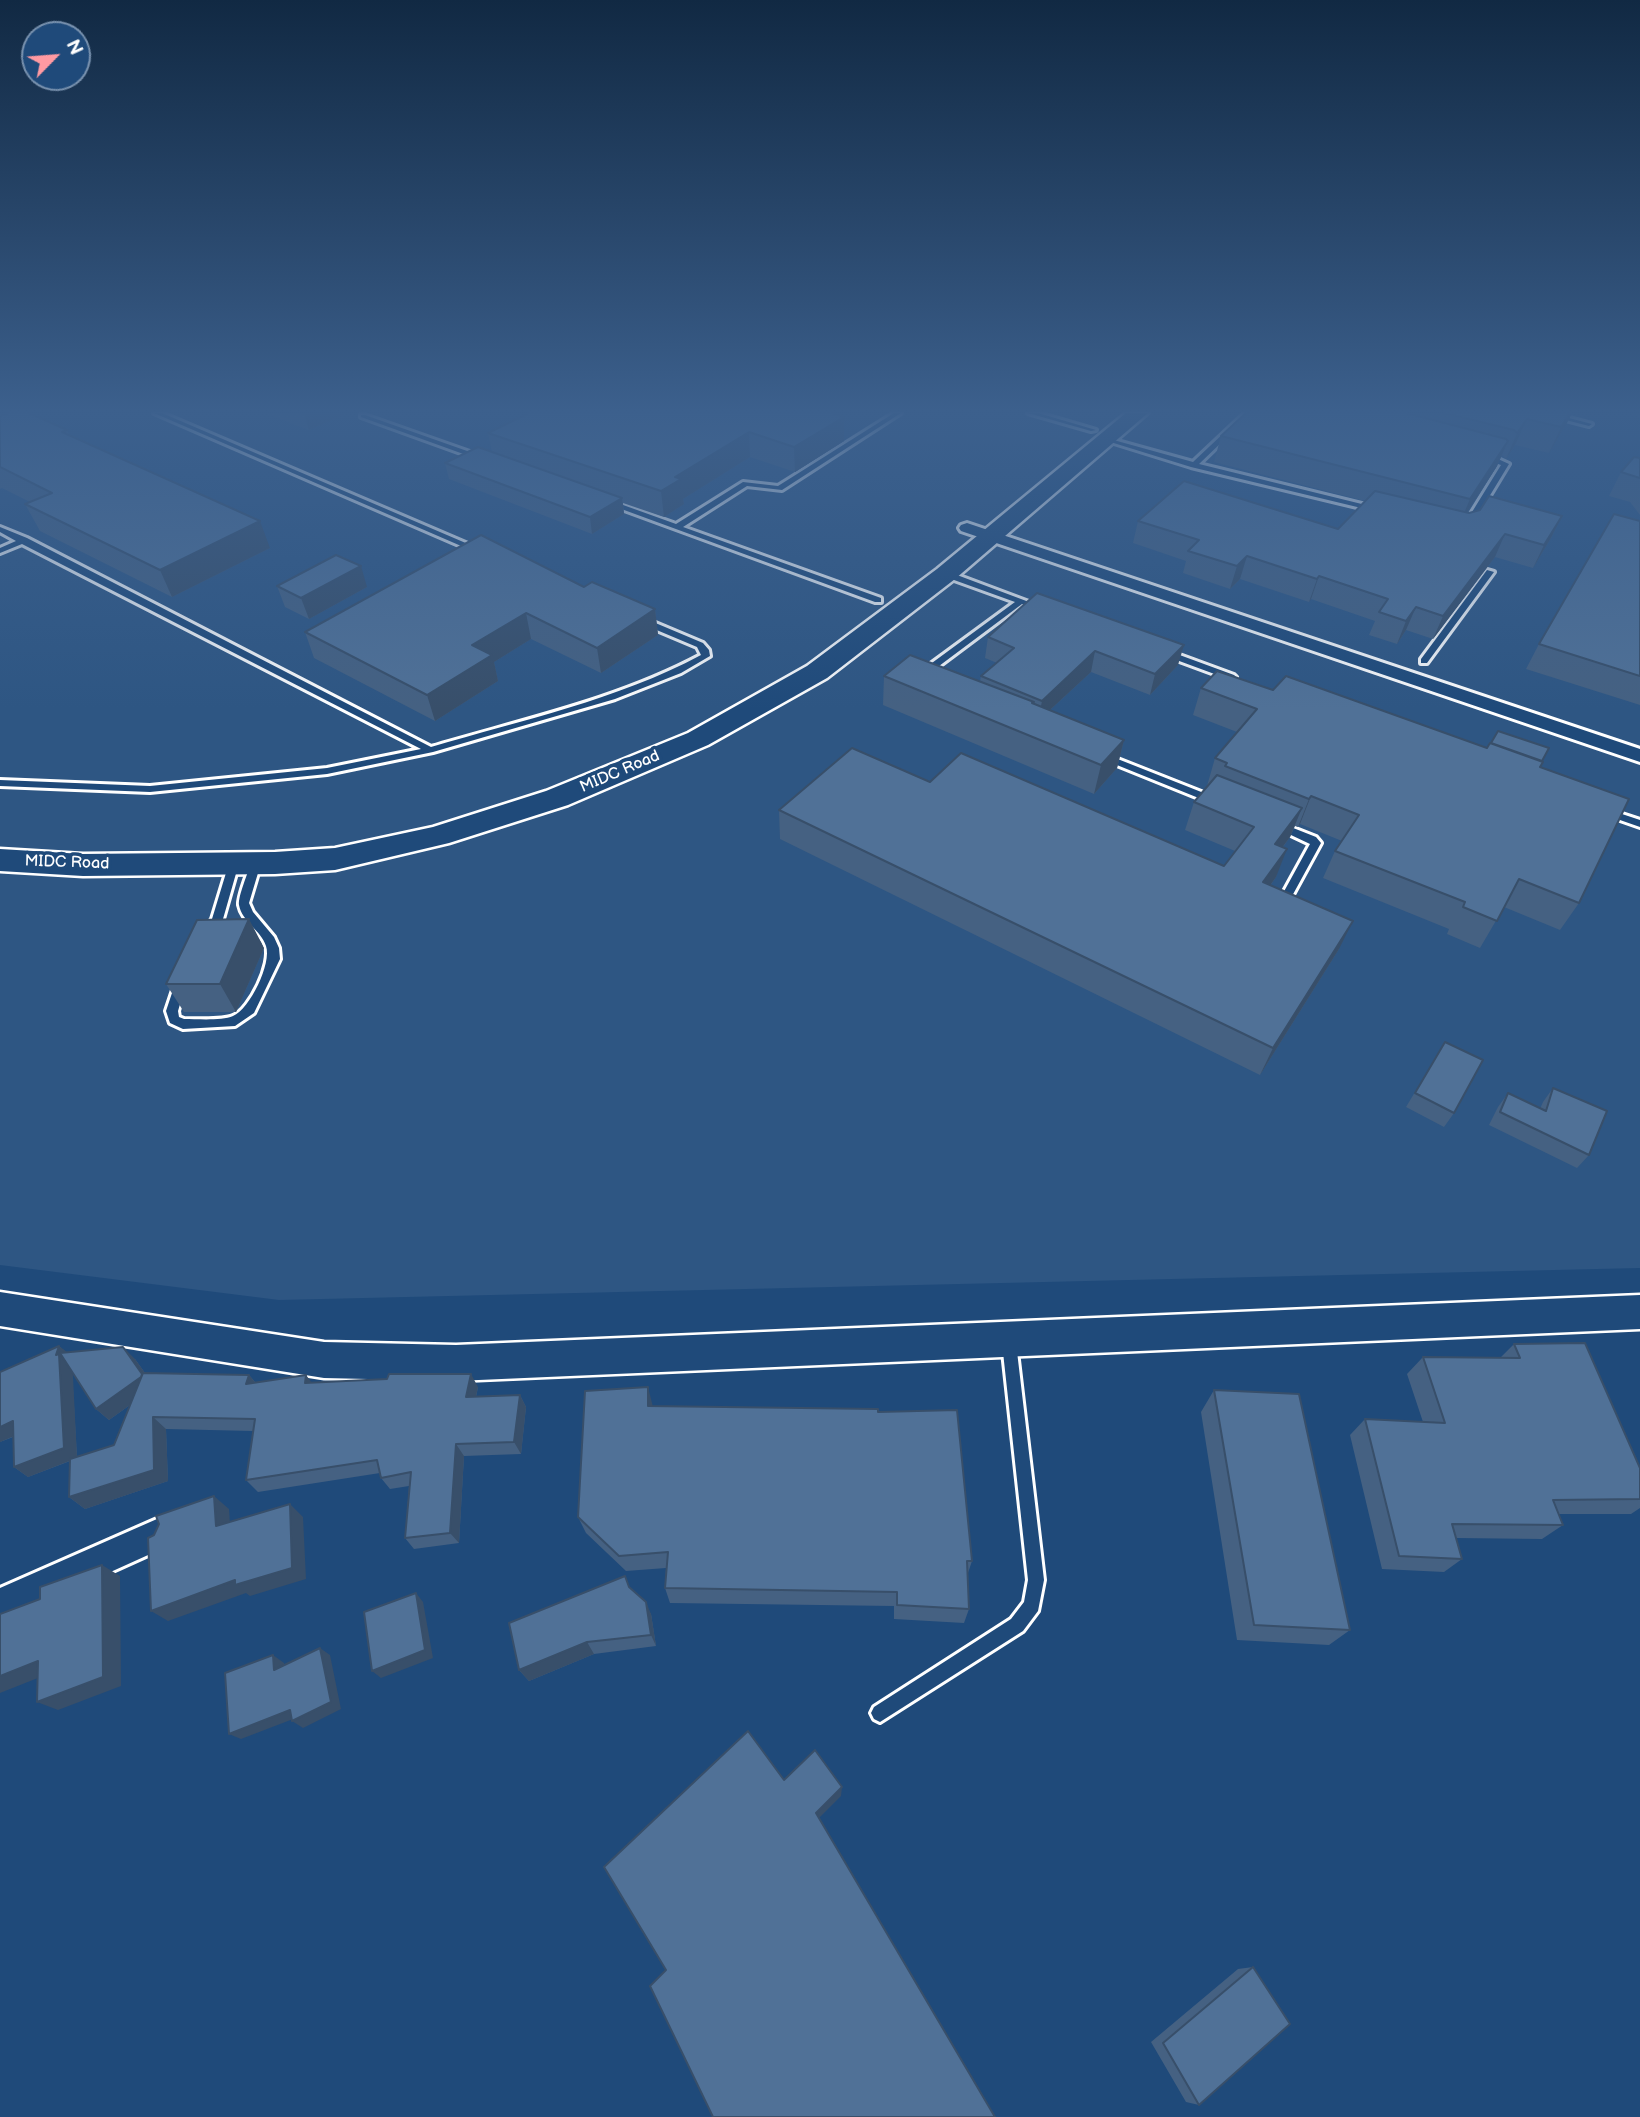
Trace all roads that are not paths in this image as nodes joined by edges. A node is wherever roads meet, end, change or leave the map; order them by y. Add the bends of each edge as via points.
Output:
1 (388, 512) edge
2 (635, 512) edge
3 (701, 512) edge
4 (1003, 512) edge
5 (1381, 512) edge
6 (1476, 512) edge
7 (1390, 514) edge
8 (677, 527) junction
9 (0, 528) edge
10 (1461, 531) edge
11 (979, 532) junction
12 (24, 540) junction
13 (0, 551) edge
14 (485, 553) edge
15 (1490, 572) edge
16 (946, 574) junction
17 (878, 600) junction
18 (1021, 601) junction
19 (1047, 610) edge
20 (637, 618) edge
21 (1150, 647) edge
22 (1424, 661) joint
23 (1411, 679) junction
24 (1240, 680) edge
25 (931, 684) edge
26 (430, 750) junction
27 (1095, 753) edge
28 (1640, 756) edge
29 (0, 783) edge
30 (1223, 804) edge
31 (1588, 806) edge
32 (1261, 819) edge
33 (1640, 824) edge
34 (0, 835) edge
35 (0, 860) edge
36 (245, 863) junction
37 (1280, 909) edge
38 (212, 928) junction
39 (220, 939) edge
40 (204, 942) edge
41 (184, 976) edge
42 (0, 1309) edge
43 (1640, 1312) edge
44 (1009, 1339) junction
45 (157, 1535) edge
46 (0, 1605) edge
47 (880, 1713) dead end

1 - 14 lane
2 - 8 lane
3 - 8 lane
4 - 11 main road, MIDC Road
5 - 7 lane
6 - 10 lane
8 - 17 lane
9 - 12 lane
11 - 16 main road, MIDC Road
11 - 17 main road, MIDC Road
11 - 23 street
12 - 13 lane
12 - 26 lane
15 - 22 lane
16 - 18 lane
16 - 36 main road, MIDC Road via 842,654 773,699 698,739 613,776 426,839 335,859
17 - 34 main road, MIDC Road via 794,661 679,724 543,780 429,815 337,835 283,839 99,841
18 - 19 lane
18 - 25 lane via 925,670 923,676
20 - 26 lane via 700,645 706,656 612,696
21 - 24 lane
22 - 23 street
23 - 28 street
26 - 29 lane via 327,771 150,789
27 - 30 lane
31 - 33 lane
32 - 37 lane via 1316,843
35 - 36 main road, MIDC Road via 83,865
36 - 38 lane
36 - 41 lane via 244,903 258,933 273,948 274,959 260,992 244,1017 217,1024 183,1024 174,1020 172,1011
38 - 39 lane
38 - 40 lane
42 - 44 street via 324,1360 456,1363
43 - 44 street
44 - 47 lane via 1036,1580 1032,1605 1017,1625
45 - 46 street

